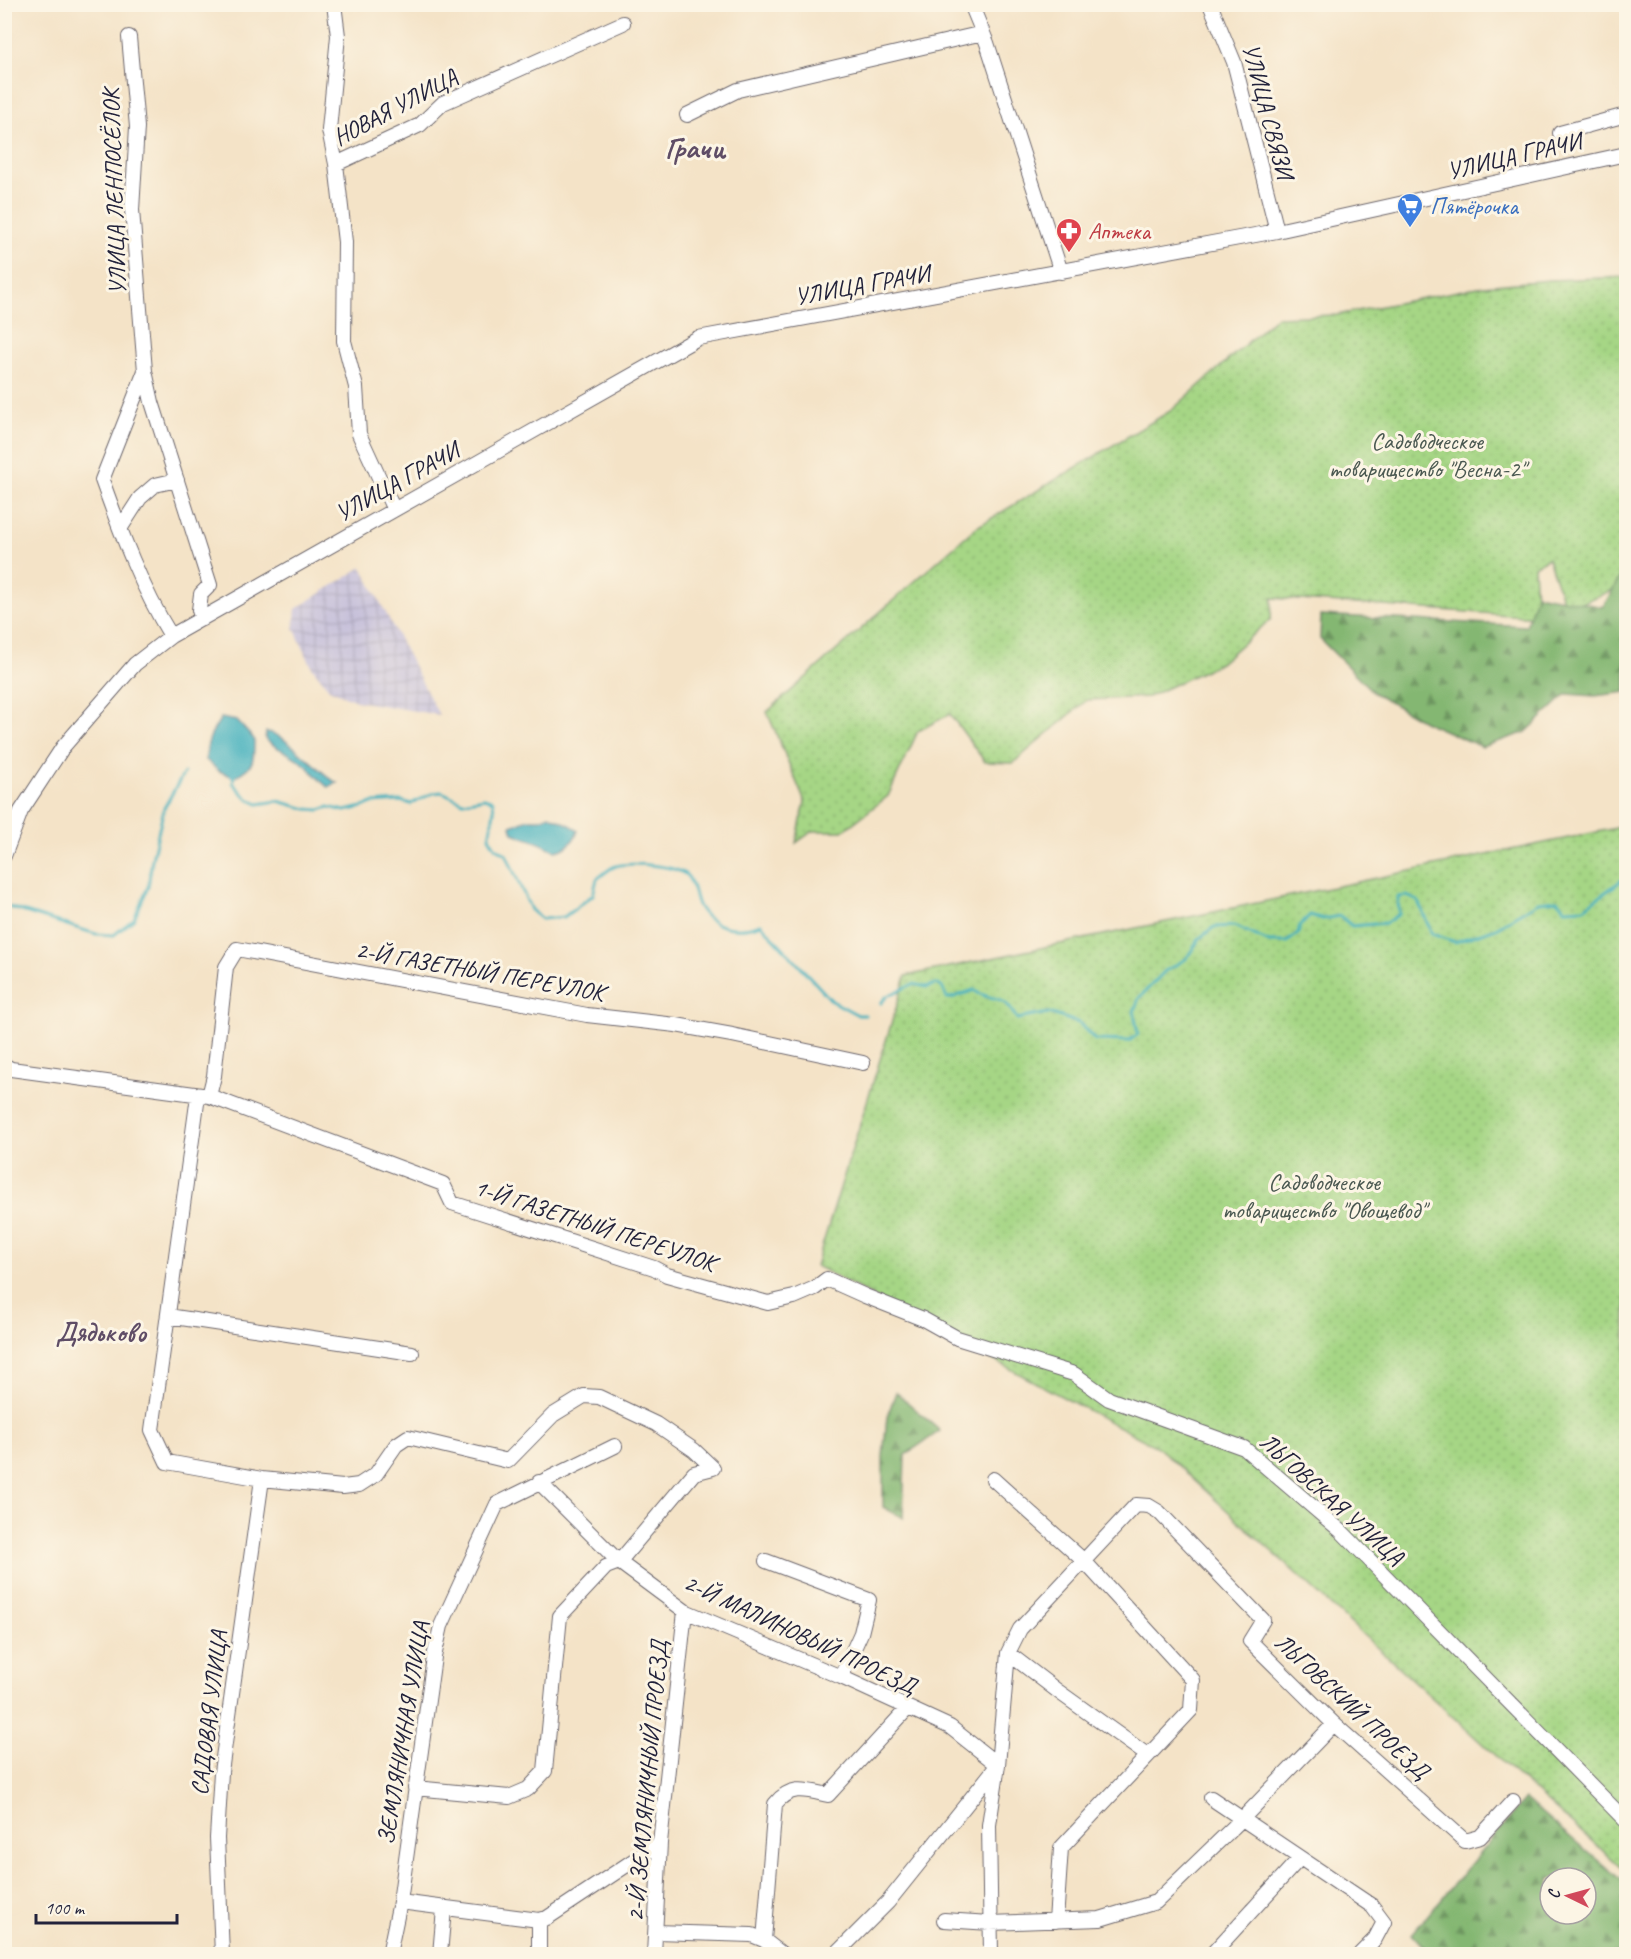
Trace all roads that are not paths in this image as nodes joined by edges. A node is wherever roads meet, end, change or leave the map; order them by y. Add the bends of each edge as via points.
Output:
1 (334, 4) edge
2 (971, 4) edge
3 (1210, 4) edge
4 (623, 23) dead end
5 (983, 33) junction
6 (129, 37) dead end
7 (687, 115) dead end
8 (1626, 115) edge
9 (1560, 133) dead end
10 (1626, 154) edge
11 (336, 164) junction
12 (1276, 231) junction
13 (1061, 272) junction
14 (145, 371) junction
15 (177, 480) junction
16 (394, 510) junction
17 (120, 529) junction
18 (202, 619) junction
19 (171, 636) junction
20 (4, 856) edge
21 (863, 1063) dead end
22 (4, 1065) edge
23 (204, 1096) junction
24 (768, 1304) joint
25 (168, 1316) junction
26 (412, 1353) dead end
27 (615, 1446) dead end
28 (262, 1479) junction
29 (993, 1479) dead end
30 (539, 1482) junction
31 (766, 1561) dead end
32 (1084, 1561) junction
33 (619, 1562) junction
34 (685, 1611) junction
35 (1008, 1653) junction
36 (841, 1677) junction
37 (907, 1709) junction
38 (1334, 1724) junction
39 (1147, 1755) junction
40 (998, 1765) junction
41 (415, 1788) junction
42 (1211, 1798) dead end
43 (1514, 1801) dead end
44 (1242, 1819) junction
45 (1626, 1821) edge
46 (660, 1843) junction
47 (1300, 1858) junction
48 (400, 1902) junction
49 (444, 1909) junction
50 (539, 1920) junction
51 (944, 1920) dead end
52 (1056, 1921) junction
53 (990, 1923) junction
54 (656, 1932) junction
55 (764, 1940) junction
56 (222, 1954) edge
57 (389, 1954) edge
58 (440, 1954) edge
59 (539, 1954) edge
60 (654, 1954) edge
61 (782, 1954) edge
62 (836, 1954) edge
63 (991, 1954) edge
64 (1212, 1954) edge
65 (1360, 1954) edge

1 - 11 street, НОВАЯ УЛИЦА via 338,36 329,130
2 - 5 street
3 - 12 street, УЛИЦА СВЯЗИ via 1234,62
4 - 11 street, НОВАЯ УЛИЦА via 443,103 420,125
5 - 7 street via 738,90
5 - 13 street
6 - 14 street, УЛИЦА ЛЕНПОСЁЛОК via 137,127 132,210
8 - 9 street
10 - 12 street, УЛИЦА ГРАЧИ
11 - 16 street via 345,242 344,341 356,387 359,434
12 - 13 street, УЛИЦА ГРАЧИ
13 - 16 street, УЛИЦА ГРАЧИ via 698,338
14 - 15 street, УЛИЦА ЛЕНПОСЁЛОК
14 - 17 street via 102,480
15 - 17 street via 155,485 140,498
15 - 18 street, УЛИЦА ЛЕНПОСЁЛОК via 210,585 201,594
16 - 18 street, УЛИЦА ГРАЧИ
17 - 19 street
18 - 19 street, УЛИЦА ГРАЧИ
19 - 20 street, УЛИЦА ГРАЧИ via 135,664 63,747 21,811
21 - 23 street, 2-Й ГАЗЕТНЫЙ ПЕРЕУЛОК via 721,1033 588,1015 237,949 226,967 214,1076
22 - 23 street, 1-Й ГАЗЕТНЫЙ ПЕРЕУЛОК
23 - 24 street, 1-Й ГАЗЕТНЫЙ ПЕРЕУЛОК via 443,1184 452,1203 667,1275
23 - 25 street
24 - 45 street, ЛЬГОВСКАЯ УЛИЦА via 794,1297 827,1279 924,1319 957,1338 1074,1374 1109,1399 1244,1448 1341,1531
25 - 26 street
25 - 28 street via 152,1430 167,1462
27 - 30 street, ЗЕМЛЯНИЧНАЯ УЛИЦА
28 - 33 street via 359,1485 376,1474 396,1444 408,1437 508,1461 553,1416 584,1396 599,1397 656,1424 713,1468 694,1473
28 - 56 street, САДОВАЯ УЛИЦА via 221,1772 218,1838
29 - 32 street
30 - 33 street, 2-Й МАЛИНОВЫЙ ПРОЕЗД
30 - 41 street, ЗЕМЛЯНИЧНАЯ УЛИЦА via 497,1504 441,1626
31 - 36 street via 869,1600 861,1633
32 - 35 street via 1020,1629
32 - 38 street, ЛЬГОВСКИЙ ПРОЕЗД via 1136,1505 1159,1512 1263,1620 1250,1641
32 - 39 street via 1193,1680 1191,1710
33 - 34 street, 2-Й МАЛИНОВЫЙ ПРОЕЗД
33 - 41 street via 606,1567 560,1616 545,1771 528,1789 509,1797
34 - 36 street, 2-Й МАЛИНОВЫЙ ПРОЕЗД
34 - 46 street, 2-Й ЗЕМЛЯНИЧНЫЙ ПРОЕЗД
35 - 39 street
35 - 40 street
36 - 37 street, 2-Й МАЛИНОВЫЙ ПРОЕЗД
37 - 40 street, 2-Й МАЛИНОВЫЙ ПРОЕЗД via 950,1727
37 - 55 street via 828,1795 799,1789 782,1795 775,1804
38 - 43 street, ЛЬГОВСКИЙ ПРОЕЗД via 1465,1841 1480,1837
38 - 44 street
39 - 52 street via 1061,1848
40 - 53 street via 989,1825
40 - 62 street via 888,1902
41 - 48 street, ЗЕМЛЯНИЧНАЯ УЛИЦА
42 - 44 street
44 - 47 street
44 - 52 street via 1156,1902 1100,1919
46 - 50 street via 548,1918
46 - 54 street, 2-Й ЗЕМЛЯНИЧНЫЙ ПРОЕЗД
47 - 64 street
47 - 65 street via 1372,1906 1384,1922
48 - 49 street
48 - 57 street, ЗЕМЛЯНИЧНАЯ УЛИЦА
49 - 50 street
49 - 58 street
50 - 59 street
51 - 53 street
52 - 53 street
53 - 63 street
54 - 55 street via 745,1934
54 - 60 street, 2-Й ЗЕМЛЯНИЧНЫЙ ПРОЕЗД
55 - 61 street

